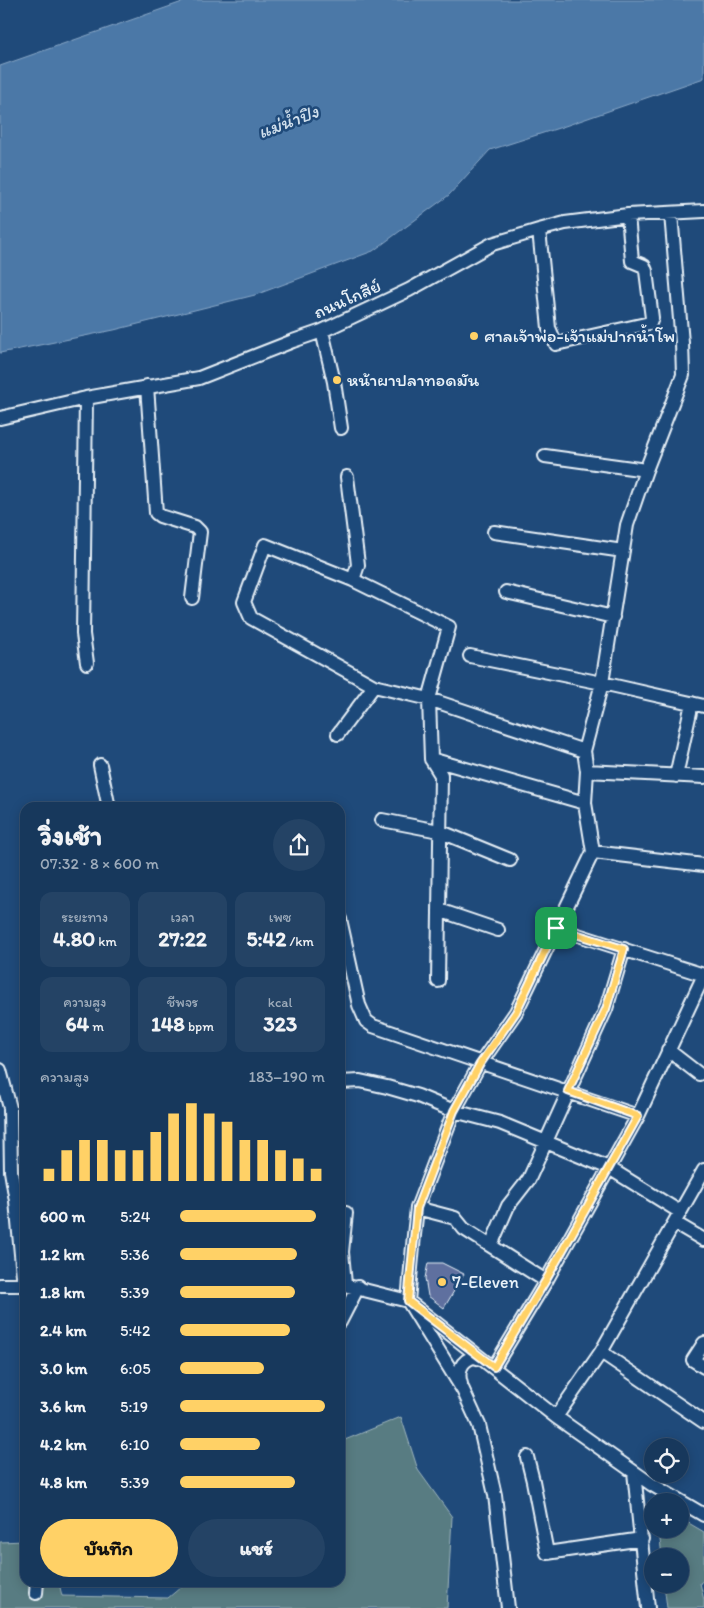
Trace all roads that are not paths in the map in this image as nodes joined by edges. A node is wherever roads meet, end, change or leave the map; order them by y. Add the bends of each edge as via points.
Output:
1 (704, 212) edge
2 (671, 214) junction
3 (628, 215) junction
4 (538, 230) junction
5 (322, 331) junction
6 (147, 386) junction
7 (86, 398) junction
8 (0, 418) edge
9 (342, 428) dead end
10 (545, 456) dead end
11 (646, 470) junction
12 (347, 477) dead end
13 (494, 532) dead end
14 (623, 551) junction
15 (353, 580) junction
16 (506, 592) dead end
17 (192, 598) dead end
18 (613, 617) junction
19 (470, 656) dead end
20 (87, 663) dead end
21 (602, 683) junction
22 (374, 686) junction
23 (430, 699) junction
24 (698, 705) edge
25 (338, 734) dead end
26 (584, 751) junction
27 (431, 759) junction
28 (100, 765) dead end
29 (587, 771) junction
30 (676, 776) junction
31 (704, 777) edge
32 (108, 802) edge
33 (585, 803) junction
34 (382, 820) dead end
35 (439, 831) junction
36 (593, 852) junction
37 (510, 860) dead end
38 (704, 865) edge
39 (438, 910) junction
40 (556, 928) junction
41 (498, 930) dead end
42 (345, 942) edge
43 (624, 949) junction
44 (704, 975) edge
45 (438, 981) dead end
46 (668, 1050) junction
47 (480, 1064) junction
48 (0, 1070) edge
49 (699, 1074) dead end
50 (345, 1082) edge
51 (568, 1091) junction
52 (454, 1111) junction
53 (638, 1116) junction
54 (545, 1141) junction
55 (610, 1168) junction
56 (704, 1170) edge
57 (417, 1208) junction
58 (346, 1213) dead end
59 (678, 1218) junction
60 (345, 1223) edge
61 (704, 1240) edge
62 (20, 1243) edge
63 (490, 1245) junction
64 (345, 1268) edge
65 (546, 1280) junction
66 (0, 1285) edge
67 (20, 1285) edge
68 (348, 1285) edge
69 (345, 1299) edge
70 (408, 1301) junction
71 (704, 1343) edge
72 (601, 1352) junction
73 (481, 1358) junction
74 (494, 1367) junction
75 (704, 1367) edge
76 (463, 1390) junction
77 (556, 1417) junction
78 (704, 1422) edge
79 (527, 1456) dead end
80 (634, 1472) junction
81 (666, 1493) edge
82 (689, 1507) edge
83 (704, 1515) edge
84 (644, 1528) edge
85 (641, 1535) junction
86 (508, 1608) edge
87 (648, 1608) edge

1 - 2 street, ถนนโกสีย์
2 - 3 street, ถนนโกสีย์
2 - 11 street via 683,375
3 - 4 street, ถนนโกสีย์
3 - 4 street via 632,261 644,266 646,271 650,323 556,344 549,328
4 - 5 street, ถนนโกสีย์ via 492,244 410,290
5 - 6 street, ถนนโกสีย์ via 200,378
5 - 9 street
6 - 7 street, ถนนโกสีย์
6 - 17 street via 156,513 196,527 200,532
7 - 8 street, ถนนโกสีย์
7 - 20 street via 83,634
10 - 11 street
11 - 14 street via 627,525
12 - 15 street via 358,565
13 - 14 street
14 - 18 street
15 - 22 street via 265,545 244,602 251,618
15 - 23 street via 449,627
16 - 18 street
18 - 21 street
19 - 21 street
21 - 24 street
21 - 26 street
22 - 23 street
22 - 25 street
23 - 26 street
23 - 27 street
24 - 30 street
26 - 29 street
27 - 33 street
27 - 35 street via 441,775
28 - 32 street
29 - 30 street
29 - 33 street
30 - 31 street
33 - 36 street
34 - 35 street
35 - 37 street
35 - 39 street
36 - 38 street
36 - 40 street
39 - 41 street
39 - 45 street
40 - 43 street
40 - 47 street via 516,1012
42 - 47 street via 359,1005 372,1026
43 - 44 street
43 - 51 street via 606,1009
44 - 46 street
46 - 49 street
46 - 53 street
47 - 51 street
47 - 52 street
48 - 62 street via 10,1108 11,1171
50 - 52 street via 360,1081 387,1087
51 - 53 street
51 - 54 street
52 - 54 street via 500,1123
52 - 57 street
53 - 55 street
54 - 55 street
54 - 63 street via 529,1179 508,1206
55 - 59 street
55 - 65 street
56 - 59 street
57 - 63 street via 455,1218 464,1229
57 - 70 street
58 - 60 street
59 - 61 street
59 - 72 street
63 - 65 street
64 - 68 street
65 - 74 street
66 - 67 street
68 - 69 street
68 - 70 street
70 - 73 street
70 - 76 street
71 - 75 street via 693,1360
72 - 77 street
72 - 78 street
73 - 74 street
73 - 76 street via 469,1358 460,1368
74 - 77 street
76 - 86 street via 480,1425 495,1495
77 - 80 street
79 - 85 street via 547,1553
80 - 81 street
80 - 85 street
82 - 83 street
84 - 85 street
85 - 87 street

